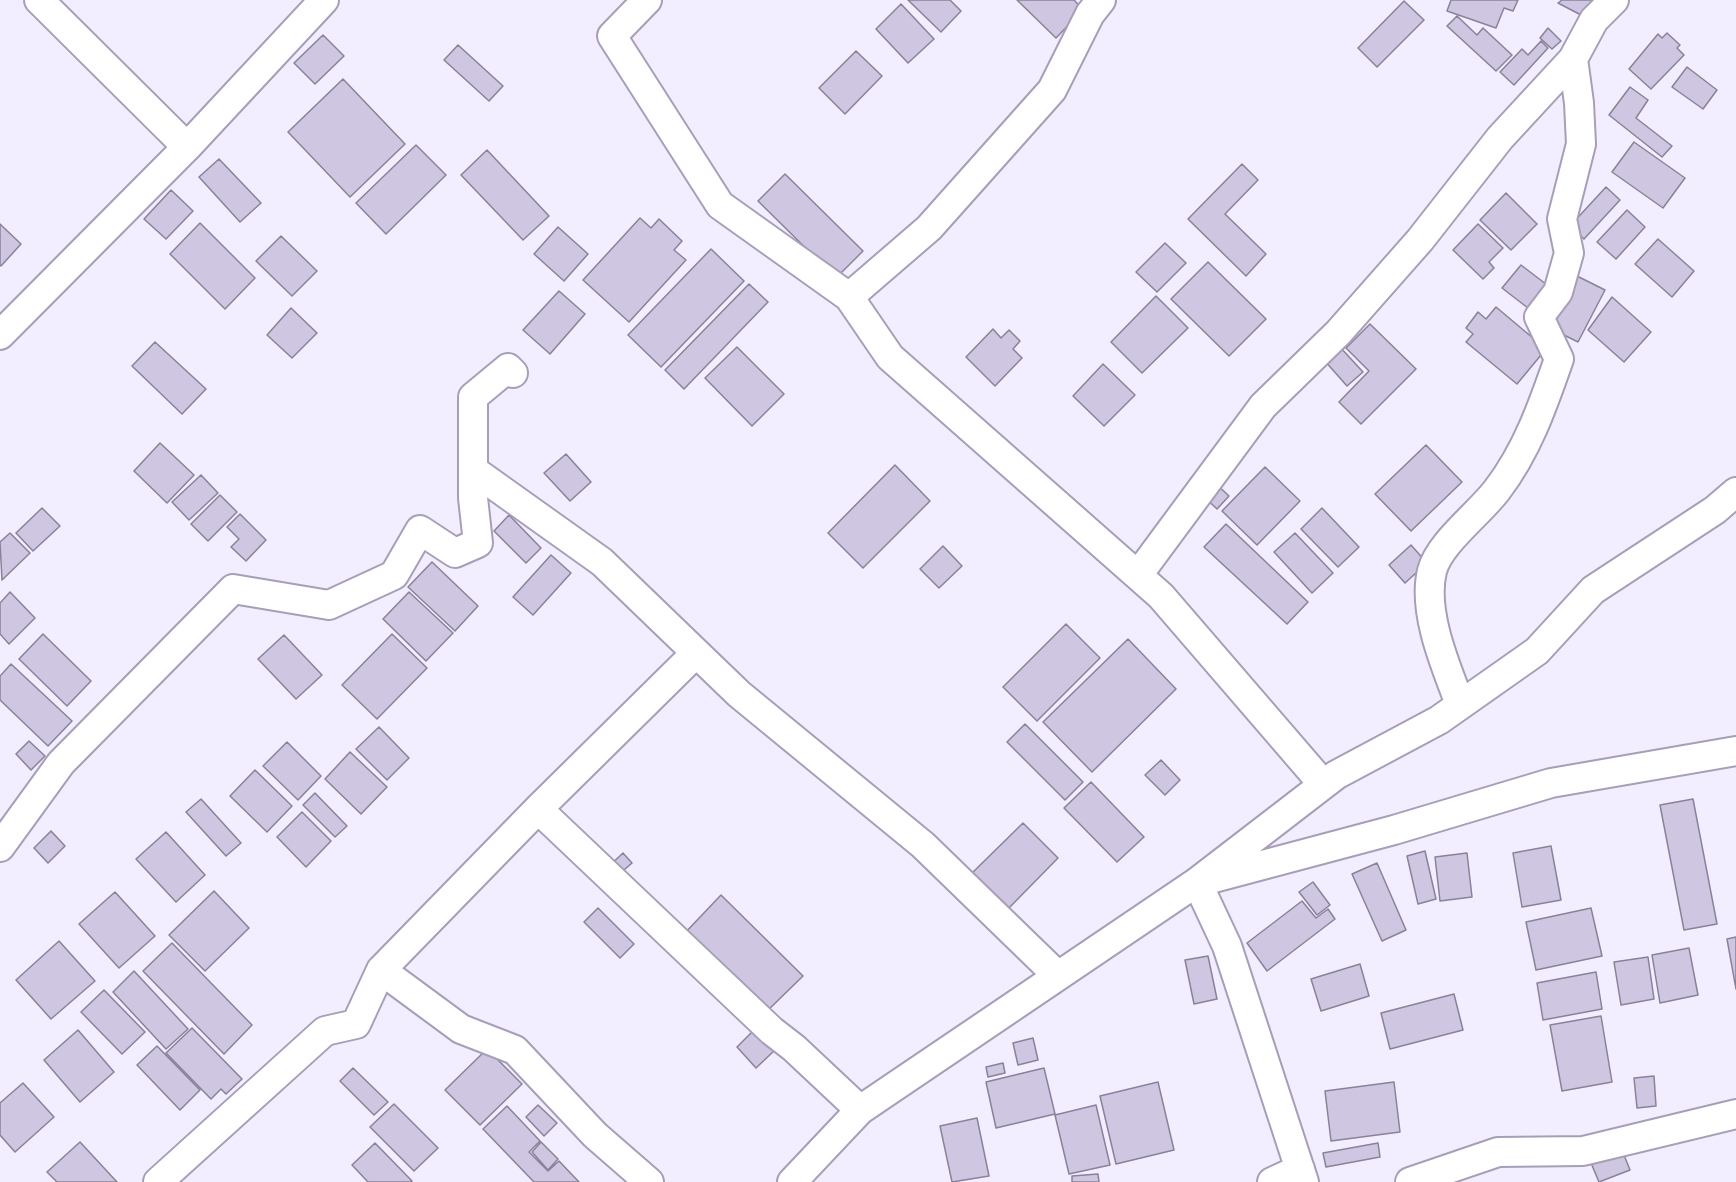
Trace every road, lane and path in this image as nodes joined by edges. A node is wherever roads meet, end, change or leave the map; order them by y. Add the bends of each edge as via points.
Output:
1 (39, 0) edge
2 (324, 0) edge
3 (647, 0) edge
4 (1101, 0) edge
5 (1614, 0) edge
6 (1573, 59) junction
7 (187, 147) junction
8 (849, 297) junction
9 (0, 335) edge
10 (513, 373) dead end
11 (473, 470) junction
12 (1736, 492) edge
13 (1138, 575) junction
14 (696, 652) junction
15 (1460, 704) junction
16 (1736, 751) edge
17 (1323, 784) junction
18 (538, 809) junction
19 (0, 847) edge
20 (1197, 882) junction
21 (381, 970) junction
22 (1058, 976) junction
23 (860, 1110) junction
24 (1736, 1114) edge
25 (1302, 1176) edge
26 (158, 1182) edge
27 (650, 1182) edge
28 (792, 1182) edge
29 (1272, 1182) edge
30 (1410, 1182) edge

1 - 7 street
2 - 7 street
3 - 8 street via 612,36 720,205
4 - 8 street via 1052,90 929,228
5 - 6 street via 1594,20
6 - 13 street via 1500,138 1420,240 1338,333 1263,406
6 - 15 street via 1581,144 1562,219 1569,253 1558,292 1539,317 1559,358 1540,414 1518,460 1497,491 1439,554 1432,572 1430,594 1438,644
7 - 9 street
8 - 13 street via 890,357
10 - 11 street via 508,368 473,397
11 - 14 street via 602,562
11 - 19 street via 478,543 455,553 420,530 394,575 329,605 233,589 61,763
12 - 15 street via 1593,590 1537,651
13 - 17 street via 1161,596
14 - 18 street
14 - 22 street via 739,694 923,845
15 - 17 street via 1439,720
16 - 20 street via 1551,783
17 - 20 street
18 - 21 street
18 - 23 street
20 - 22 street
20 - 25 street via 1227,946
21 - 26 street via 356,1024 325,1031
21 - 27 street via 461,1029 515,1050 595,1135
22 - 23 street
23 - 28 street
24 - 30 street via 1583,1151 1498,1152
25 - 29 street

